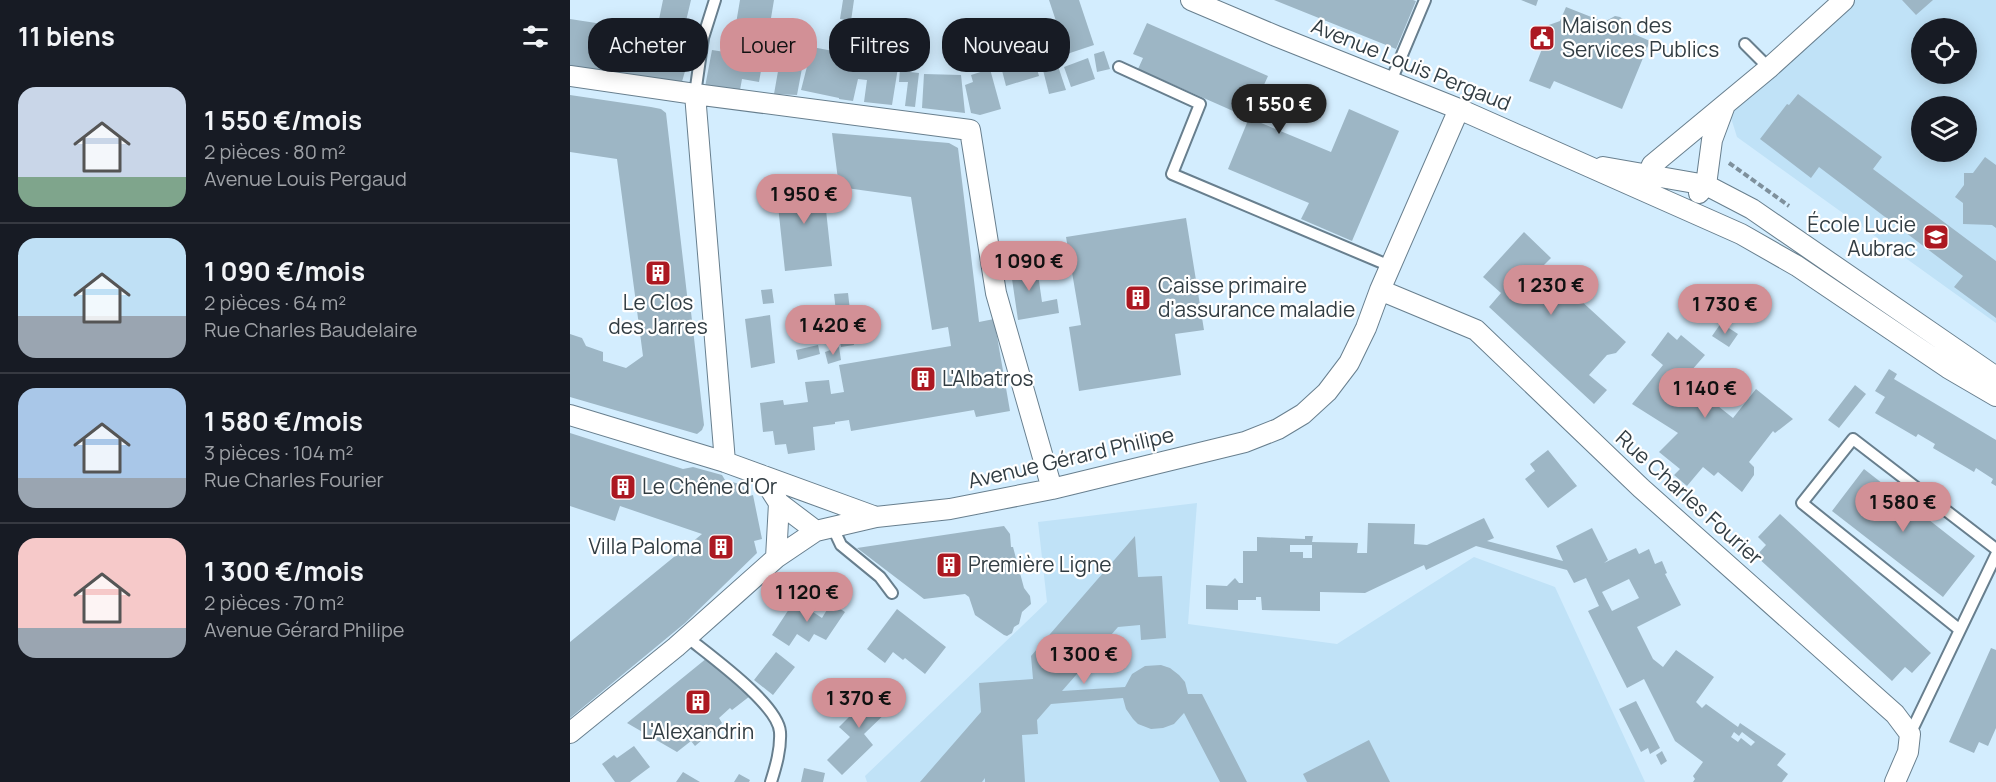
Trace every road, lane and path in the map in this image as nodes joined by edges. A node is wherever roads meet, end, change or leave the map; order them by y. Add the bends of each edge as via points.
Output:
1 (715, 0) edge
2 (1191, 0) edge
3 (1425, 0) edge
4 (1844, 0) edge
5 (1745, 44) dead end
6 (1119, 67) dead end
7 (1769, 68) junction
8 (570, 75) edge
9 (1391, 81) junction
10 (695, 94) junction
11 (1726, 102) junction
12 (1459, 109) junction
13 (1579, 162) junction
14 (1648, 174) junction
15 (1706, 185) junction
16 (1668, 203) junction
17 (1390, 266) junction
18 (1380, 290) junction
19 (1996, 377) edge
20 (1996, 396) edge
21 (570, 415) edge
22 (725, 462) junction
23 (761, 475) junction
24 (1053, 489) junction
25 (812, 494) junction
26 (779, 503) junction
27 (876, 517) junction
28 (824, 529) junction
29 (1996, 549) edge
30 (1996, 555) edge
31 (776, 558) junction
32 (892, 593) dead end
33 (1960, 630) junction
34 (687, 637) junction
35 (570, 733) edge
36 (1910, 734) junction
37 (771, 782) edge
38 (1895, 782) edge

1 - 10 lane via 703,38
2 - 9 street, Avenue Louis Pergaud
3 - 9 lane
4 - 7 street
5 - 7 lane
6 - 17 lane via 1200,104 1172,174
7 - 11 street
8 - 10 street
9 - 12 street, Avenue Louis Pergaud
10 - 22 street
10 - 24 street via 970,130 996,293
11 - 14 street via 1652,165
11 - 15 street via 1712,140
12 - 13 street, Avenue Louis Pergaud
12 - 17 street, Avenue Gérard Philipe
13 - 14 street, Avenue Louis Pergaud
13 - 16 street, Avenue Louis Pergaud
14 - 15 street, Avenue Louis Pergaud
14 - 16 street via 1652,187
15 - 16 street via 1690,200
15 - 19 street, Avenue Louis Pergaud via 1752,210
16 - 20 street, Avenue Louis Pergaud via 1741,234 1797,266
17 - 18 street, Avenue Gérard Philipe
18 - 24 street, Avenue Gérard Philipe via 1349,363 1304,414 1245,442
18 - 36 street, Rue Charles Fourier via 1476,330 1641,488 1895,714
21 - 22 street
22 - 23 street
23 - 25 street
23 - 26 street
24 - 27 street, Avenue Gérard Philipe via 950,509
25 - 27 street
25 - 28 street
26 - 28 street
26 - 31 street
27 - 28 street, Avenue Gérard Philipe
28 - 31 street, Avenue Gérard Philipe
28 - 32 lane via 880,577
29 - 33 lane via 1853,439 1802,503
30 - 33 lane
31 - 34 street, Avenue Gérard Philipe
33 - 36 lane
34 - 35 street, Avenue Gérard Philipe
34 - 37 lane via 755,693 777,718 779,757
36 - 38 street via 1908,752

